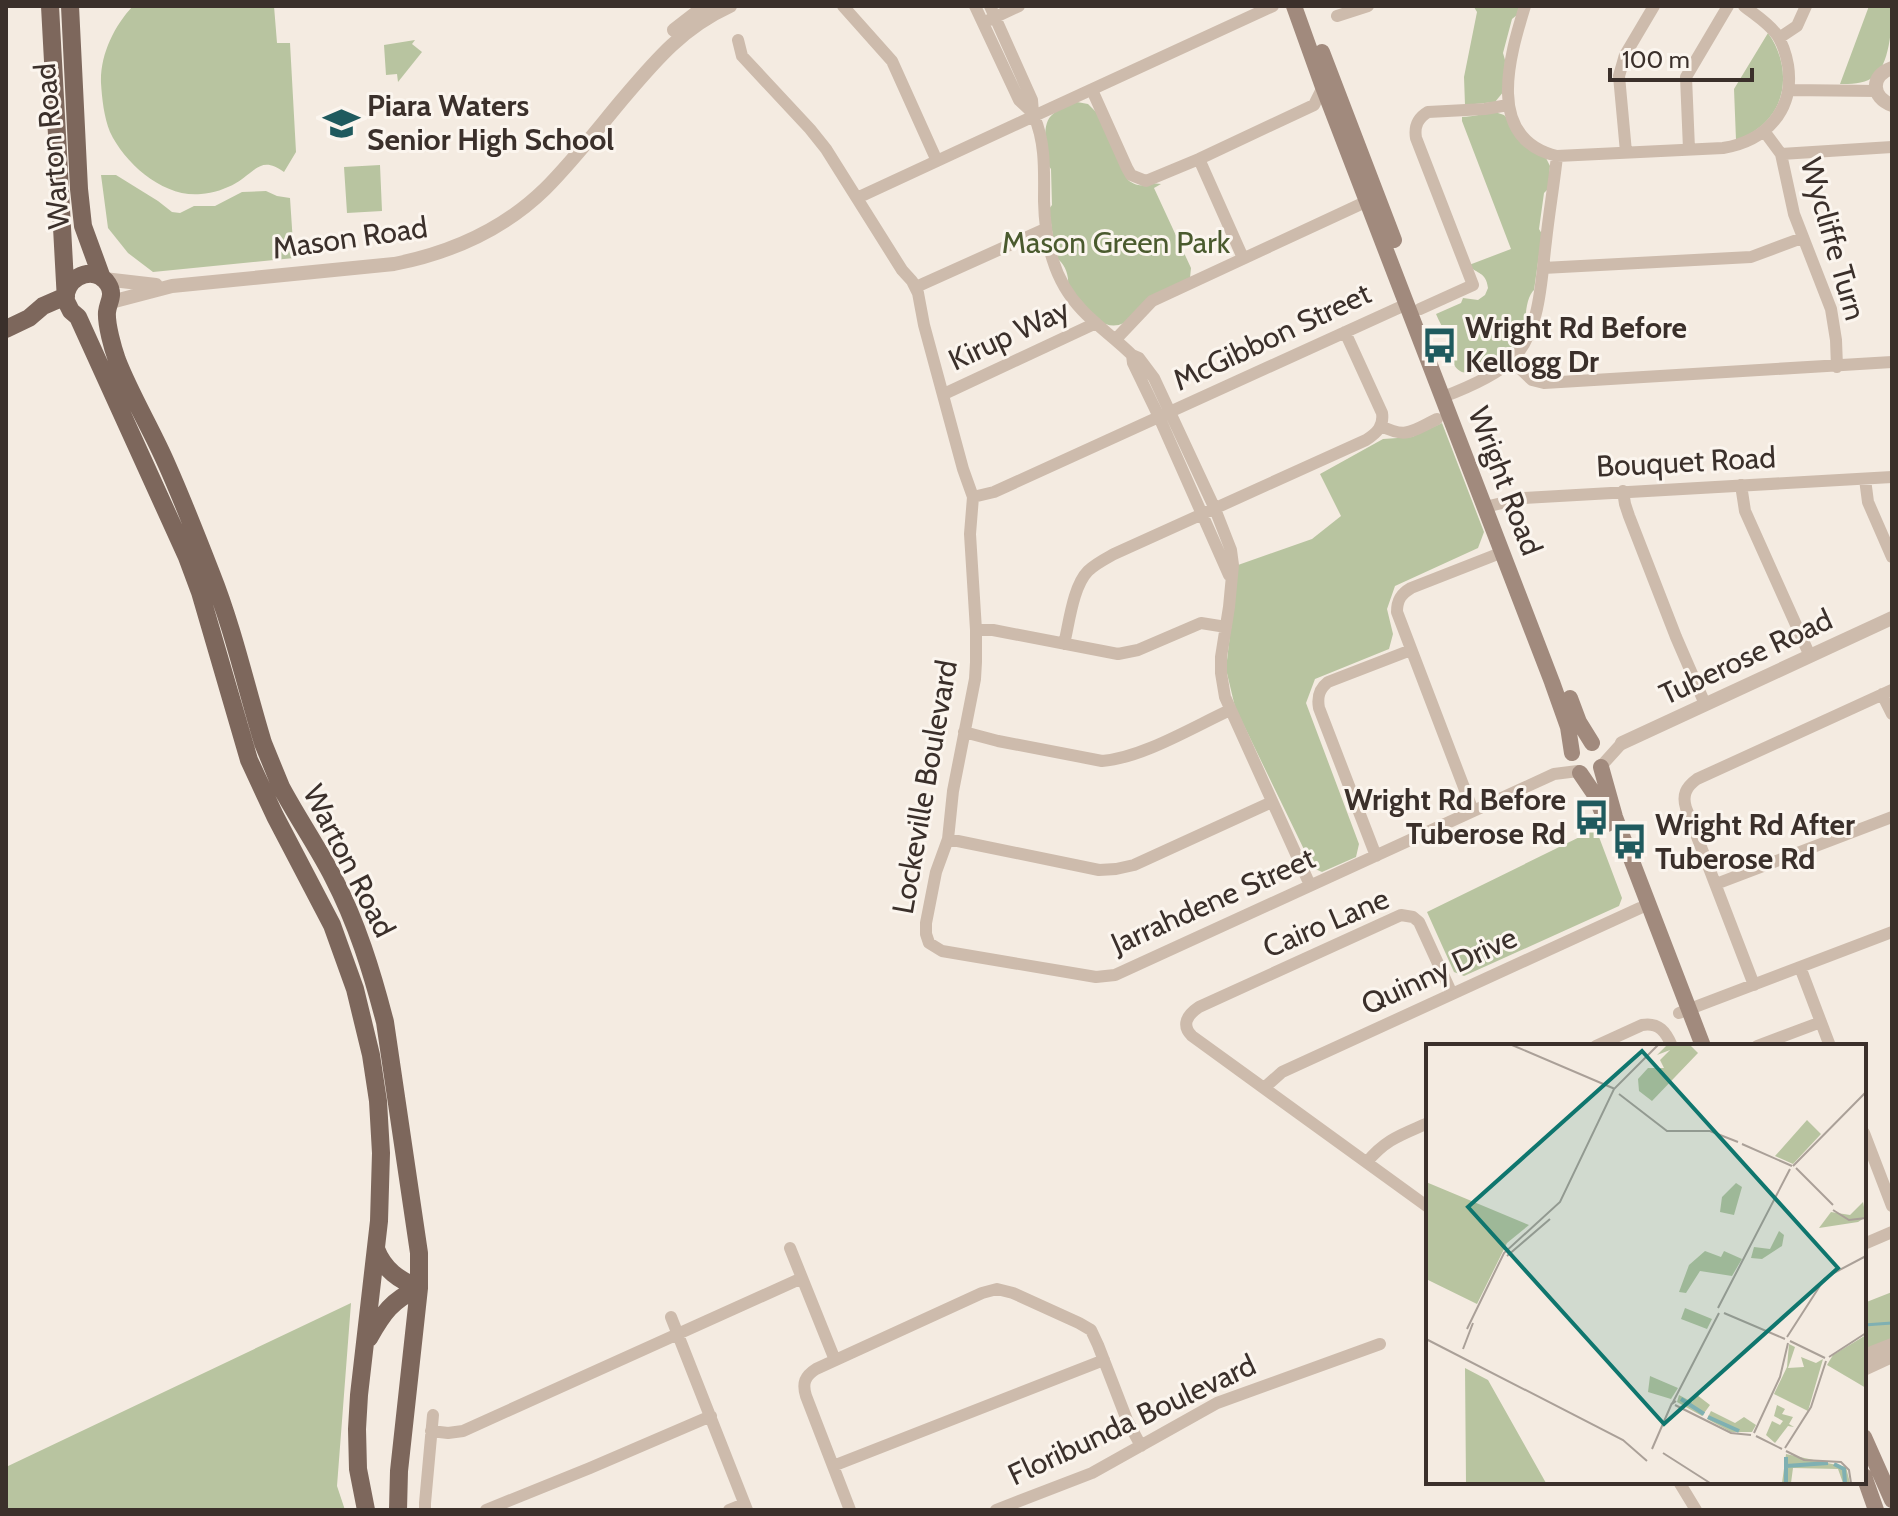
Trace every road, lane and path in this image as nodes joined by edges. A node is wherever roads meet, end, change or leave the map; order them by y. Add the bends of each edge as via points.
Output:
1 (50, 6) edge
2 (70, 6) edge
3 (730, 6) edge
4 (843, 6) edge
5 (975, 6) edge
6 (1019, 6) edge
7 (1368, 6) edge
8 (1525, 6) edge
9 (1654, 6) edge
10 (1728, 6) edge
11 (1744, 6) edge
12 (1806, 6) edge
13 (1289, 7) edge
14 (699, 11) edge
15 (989, 15) edge
16 (1337, 16) dead end
17 (1779, 38) junction
18 (738, 40) dead end
19 (1892, 68) edge
20 (1323, 87) junction
21 (1092, 90) junction
22 (1789, 90) junction
23 (1877, 91) junction
24 (1314, 105) junction
25 (1508, 105) junction
26 (1892, 105) edge
27 (1332, 111) junction
28 (1033, 115) junction
29 (1764, 131) junction
30 (77, 141) junction
31 (58, 142) junction
32 (1892, 147) edge
33 (1689, 149) junction
34 (1626, 152) junction
35 (1781, 154) junction
36 (1557, 156) junction
37 (1199, 159) junction
38 (937, 161) junction
39 (857, 198) junction
40 (1372, 199) junction
41 (1045, 229) junction
42 (1802, 238) junction
43 (1243, 258) junction
44 (1543, 268) junction
45 (103, 279) junction
46 (172, 286) junction
47 (916, 287) junction
48 (66, 295) junction
49 (109, 306) junction
50 (1414, 306) junction
51 (76, 316) junction
52 (29, 318) junction
53 (1096, 323) junction
54 (6, 329) edge
55 (1345, 332) junction
56 (1116, 339) junction
57 (1511, 360) junction
58 (1892, 362) edge
59 (1837, 367) junction
60 (944, 394) junction
61 (1447, 395) junction
62 (1165, 414) junction
63 (1437, 419) dead end
64 (1381, 426) junction
65 (1892, 477) edge
66 (1865, 479) junction
67 (1741, 485) junction
68 (1623, 491) junction
69 (973, 497) junction
70 (1490, 506) junction
71 (1209, 512) junction
72 (1503, 552) junction
73 (1892, 557) edge
74 (1892, 618) edge
75 (1226, 627) junction
76 (976, 630) junction
77 (1064, 644) junction
78 (1411, 650) junction
79 (1810, 656) junction
80 (1887, 692) edge
81 (1705, 704) junction
82 (243, 708) junction
83 (1230, 710) junction
84 (1892, 714) edge
85 (964, 732) junction
86 (1622, 743) junction
87 (1593, 744) junction
88 (1575, 763) junction
89 (1602, 765) junction
90 (1272, 802) junction
91 (1473, 811) junction
92 (1892, 817) edge
93 (948, 839) junction
94 (1376, 856) junction
95 (1716, 884) junction
96 (1310, 885) junction
97 (1640, 908) junction
98 (1892, 932) edge
99 (927, 939) joint
100 (1800, 967) junction
101 (1754, 985) junction
102 (1452, 994) junction
103 (1684, 1011) junction
104 (1821, 1022) junction
105 (1600, 1044) edge
106 (1671, 1044) edge
107 (1692, 1044) edge
108 (1702, 1044) edge
109 (1762, 1044) edge
110 (1829, 1044) edge
111 (1264, 1088) junction
112 (1426, 1124) edge
113 (1866, 1138) edge
114 (1367, 1162) junction
115 (1426, 1206) edge
116 (1892, 1206) edge
117 (1892, 1232) edge
118 (1866, 1243) edge
119 (376, 1247) junction
120 (790, 1248) dead end
121 (802, 1278) junction
122 (419, 1288) junction
123 (671, 1317) dead end
124 (678, 1335) junction
125 (1380, 1344) dead end
126 (365, 1345) junction
127 (1892, 1345) edge
128 (1866, 1355) edge
129 (1892, 1356) edge
130 (835, 1360) junction
131 (1104, 1360) junction
132 (1866, 1368) edge
133 (433, 1415) dead end
134 (711, 1416) junction
135 (431, 1431) junction
136 (1866, 1442) edge
137 (1141, 1446) junction
138 (833, 1466) junction
139 (360, 1480) junction
140 (1866, 1482) edge
141 (1680, 1484) edge
142 (1892, 1500) edge
143 (394, 1506) edge
144 (746, 1507) edge
145 (366, 1510) edge
146 (425, 1510) edge
147 (486, 1510) edge
148 (729, 1510) edge
149 (850, 1510) edge
150 (996, 1510) edge
151 (1696, 1510) edge
152 (1876, 1510) edge

1 - 31 main road, Warton Road
2 - 30 main road, Warton Road
3 - 14 street, Mason Road
4 - 38 street via 892,61
5 - 15 street
6 - 15 street
7 - 16 street
8 - 25 street via 1512,50
9 - 34 street via 1621,66
10 - 33 street via 1686,77
11 - 17 street
12 - 17 street via 1797,26
13 - 20 main road, Wright Road
13 - 21 street
13 - 40 main road, Wright Road
14 - 46 street, Mason Road via 543,190 497,226 458,246 394,264
15 - 28 street via 1019,100
17 - 22 street
18 - 39 street, Lockeville Boulevard via 742,56 817,137
19 - 23 street via 1878,77
20 - 24 street
20 - 27 main road, Wright Road
21 - 28 street
21 - 37 street via 1135,178 1153,180
22 - 23 street
22 - 29 street
23 - 26 street
24 - 27 street
24 - 37 street
25 - 36 street via 1522,135
25 - 50 street, McGibbon Street via 1428,112 1417,124 1416,138 1473,285
27 - 40 main road, Wright Road
28 - 38 street
28 - 41 street via 1042,142
29 - 33 street via 1738,145
29 - 35 street, Wycliffe Turn
30 - 31 main road
30 - 45 main road, Warton Road via 83,226
31 - 48 main road, Warton Road
32 - 35 street
33 - 34 street
34 - 36 street
35 - 42 street, Wycliffe Turn
36 - 44 street
37 - 43 street
38 - 39 street
39 - 47 street, Lockeville Boulevard
40 - 43 street
40 - 50 main road, Wright Road
41 - 47 street
41 - 53 street via 1063,284
42 - 44 street via 1751,257
42 - 59 street, Wycliffe Turn via 1831,309
43 - 56 street via 1152,301
44 - 57 street via 1532,325
45 - 46 street, Mason Road
45 - 48 main road via 80,275 70,282
45 - 49 main road, Warton Road via 110,287
46 - 49 street, Mason Road
47 - 60 street, Lockeville Boulevard
48 - 51 main road, Warton Road
48 - 52 main road
49 - 51 main road via 91,319
49 - 82 main road, Warton Road via 117,360 213,578
50 - 55 street, McGibbon Street
50 - 61 main road, Wright Road
51 - 52 main road
51 - 82 main road, Warton Road via 187,557
52 - 54 main road
53 - 56 street
53 - 60 street, Kirup Way
55 - 62 street, McGibbon Street
55 - 64 street via 1382,413
56 - 62 street via 1146,366 1160,388
57 - 59 street, Wycliffe Turn via 1532,380 1544,383
57 - 61 street
58 - 59 street, Wycliffe Turn
60 - 69 street, Lockeville Boulevard
61 - 70 main road, Wright Road
62 - 69 street, McGibbon Street
62 - 71 street
63 - 64 street via 1402,434
64 - 71 street via 1366,440
65 - 66 street, Bouquet Road
66 - 67 street, Bouquet Road
66 - 73 street via 1868,502
67 - 68 street, Bouquet Road
67 - 79 street via 1745,511
68 - 70 street, Bouquet Road via 1517,498
68 - 81 street
69 - 76 street, Lockeville Boulevard
70 - 72 main road, Wright Road
70 - 87 main road, Wright Road
71 - 75 street via 1231,550
71 - 77 street via 1088,571 1077,591
72 - 78 street via 1404,592 1397,612
72 - 88 main road, Wright Road via 1565,717
74 - 79 street, Tuberose Road
75 - 77 street via 1201,623 1118,654
75 - 83 street via 1221,673
76 - 77 street
76 - 85 street, Lockeville Boulevard via 975,679
78 - 91 street
78 - 94 street via 1328,682 1318,696
79 - 81 street, Tuberose Road
80 - 84 street
80 - 95 street via 1691,784 1684,801
81 - 86 street, Tuberose Road
82 - 119 main road, Warton Road via 246,749 260,786 332,925 363,1018 380,1127
82 - 122 main road, Warton Road via 333,877 376,986 406,1154
83 - 85 street via 1131,756 1102,761
83 - 90 street
85 - 93 street, Lockeville Boulevard
86 - 87 street, Tuberose Road
86 - 89 street, Tuberose Road
87 - 88 main road via 1578,746
87 - 89 main road via 1602,753
88 - 89 main road via 1585,774
88 - 91 street, Jarrahdene Street
88 - 97 main road, Wright Road via 1599,805
89 - 103 main road, Wright Road via 1615,817
90 - 93 street via 1134,865 1109,870
90 - 96 street
91 - 94 street, Jarrahdene Street
92 - 95 street
93 - 99 street, Lockeville Boulevard via 928,910
94 - 96 street, Jarrahdene Street
95 - 101 street
96 - 99 street, Jarrahdene Street via 1108,976 942,951
97 - 102 street, Quinny Drive
97 - 103 main road, Wright Road
98 - 100 street
100 - 101 street
100 - 104 street
101 - 103 street
102 - 111 street, Quinny Drive via 1282,1072
102 - 111 street, Cairo Lane via 1419,922 1401,915 1190,1014 1186,1021 1192,1036
103 - 107 main road, Wright Road
103 - 108 main road, Wright Road
104 - 109 street
104 - 110 street
105 - 106 street via 1649,1023 1664,1031
111 - 114 street
112 - 114 street via 1387,1141
113 - 116 street
114 - 115 street
117 - 118 street
119 - 122 main road via 386,1268
119 - 126 main road, Warton Road
120 - 121 street
121 - 124 street
121 - 130 street
122 - 126 main road via 391,1305
122 - 143 main road, Warton Road
123 - 124 street
124 - 134 street
124 - 135 street via 463,1431
125 - 137 street, Floribunda Boulevard via 1217,1403
126 - 139 main road, Warton Road via 357,1429
127 - 128 street
129 - 132 street
130 - 131 street via 997,1289 1091,1330
130 - 138 street via 804,1381
131 - 137 street
131 - 138 street
133 - 135 street
134 - 144 street
134 - 147 street
135 - 146 street
136 - 142 main road
137 - 150 street, Floribunda Boulevard via 1092,1473
138 - 149 street
139 - 143 main road
139 - 145 main road, Warton Road
140 - 152 main road
141 - 151 street
144 - 148 street

